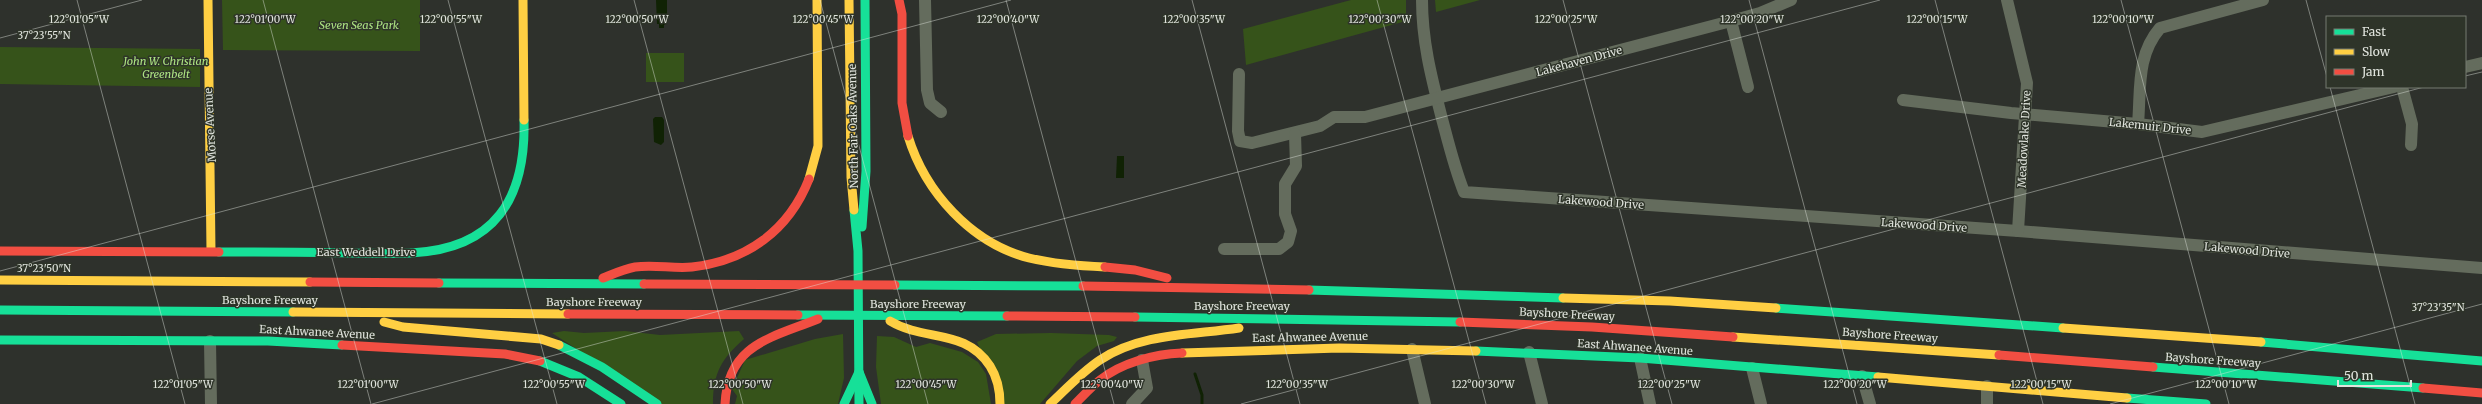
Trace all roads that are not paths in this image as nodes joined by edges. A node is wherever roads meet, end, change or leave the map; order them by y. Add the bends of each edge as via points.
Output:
1 (208, 0) edge
2 (523, 0) edge
3 (817, 0) edge
4 (849, 0) edge
5 (865, 0) edge
6 (899, 0) edge
7 (925, 0) edge
8 (1422, 0) edge
9 (1791, 0) edge
10 (2007, 0) edge
11 (2263, 0) edge
12 (1731, 21) junction
13 (2482, 63) edge
14 (2466, 67) edge
15 (1239, 74) dead end
16 (1748, 87) dead end
17 (2390, 88) edge
18 (2402, 88) edge
19 (1436, 98) junction
20 (1902, 100) dead end
21 (941, 112) dead end
22 (2026, 115) junction
23 (2138, 124) junction
24 (1295, 134) junction
25 (2410, 145) dead end
26 (2018, 231) junction
27 (1224, 248) dead end
28 (212, 251) junction
29 (858, 251) junction
30 (0, 252) edge
31 (2482, 268) edge
32 (0, 280) edge
33 (587, 283) junction
34 (1189, 287) junction
35 (0, 310) edge
36 (346, 312) junction
37 (826, 316) junction
38 (880, 316) junction
39 (1291, 318) junction
40 (0, 340) edge
41 (210, 341) junction
42 (1412, 349) junction
43 (1529, 352) junction
44 (1640, 358) junction
45 (1142, 360) junction
46 (2482, 360) edge
47 (1752, 368) junction
48 (859, 372) junction
49 (1862, 376) junction
50 (1987, 386) junction
51 (2482, 393) edge
52 (2131, 401) edge
53 (210, 404) edge
54 (621, 404) edge
55 (657, 404) edge
56 (725, 404) edge
57 (844, 404) edge
58 (859, 404) edge
59 (872, 404) edge
60 (1000, 404) edge
61 (1050, 404) edge
62 (1075, 404) edge
63 (1132, 404) edge
64 (1425, 404) edge
65 (1542, 404) edge
66 (1650, 404) edge
67 (1761, 404) edge
68 (1870, 404) edge
69 (1987, 404) edge
70 (2206, 404) edge

1 - 28 main road, Morse Avenue
2 - 28 main road, East Weddell Drive via 523,163 511,199 489,226 463,243 436,251
3 - 33 main road via 818,146 814,168 795,210 762,243 738,256 691,267 634,267
4 - 29 main road, North Fair Oaks Avenue via 850,170
5 - 29 main road, North Fair Oaks Avenue via 867,177
6 - 34 main road via 902,14 901,98 904,123 920,170 947,210 982,236 1018,254 1064,264 1152,273
7 - 21 street via 927,90 930,103
8 - 19 street via 1423,42
9 - 12 street, Lakehaven Drive via 1760,13
10 - 22 street, Meadowlake Drive via 2027,83
11 - 23 street via 2160,28 2149,41 2143,55
12 - 16 street
12 - 19 street, Lakehaven Drive
13 - 14 street
15 - 24 street via 1240,141 1252,143
17 - 23 street, Lakemuir Drive via 2202,132
18 - 25 street via 2412,124
19 - 24 street, Lakehaven Drive via 1365,116 1334,117 1320,126
19 - 26 street, Lakewood Drive via 1455,171 1464,192
20 - 22 street, Lakemuir Drive
22 - 23 street, Lakemuir Drive
22 - 26 street, Meadowlake Drive
24 - 27 street via 1296,166 1285,184 1285,214 1291,231 1288,242 1278,248
26 - 31 street, Lakewood Drive
28 - 30 main road, East Weddell Drive
29 - 48 main road, North Fair Oaks Avenue
32 - 33 main road, Bayshore Freeway
33 - 34 main road, Bayshore Freeway
34 - 46 main road, Bayshore Freeway via 1670,301
35 - 36 main road, Bayshore Freeway
36 - 37 main road, Bayshore Freeway
36 - 55 main road via 403,327 541,339 586,355
37 - 38 main road, Bayshore Freeway
37 - 56 main road via 750,347 739,357 729,375 724,395
38 - 39 main road, Bayshore Freeway
38 - 60 main road via 906,330 950,336 976,349 994,373
39 - 51 main road, Bayshore Freeway via 1592,327
39 - 61 main road via 1204,334 1161,337 1130,345 1107,355 1093,365
40 - 41 main road, East Ahwanee Avenue
41 - 53 street
41 - 54 main road, East Ahwanee Avenue via 345,345 532,358 569,370
42 - 43 main road, East Ahwanee Avenue
42 - 45 main road, East Ahwanee Avenue via 1339,348 1175,353
42 - 64 street
43 - 44 main road, East Ahwanee Avenue
43 - 65 street
44 - 47 main road, East Ahwanee Avenue
44 - 66 street
45 - 62 main road, East Ahwanee Avenue via 1102,378
45 - 63 street via 1147,388
47 - 49 main road, East Ahwanee Avenue
47 - 67 street
48 - 57 main road
48 - 58 main road, North Fair Oaks Avenue
48 - 59 main road
49 - 50 main road, East Ahwanee Avenue
49 - 68 street
50 - 52 main road, East Ahwanee Avenue
50 - 69 street
52 - 70 main road, East Ahwanee Avenue

